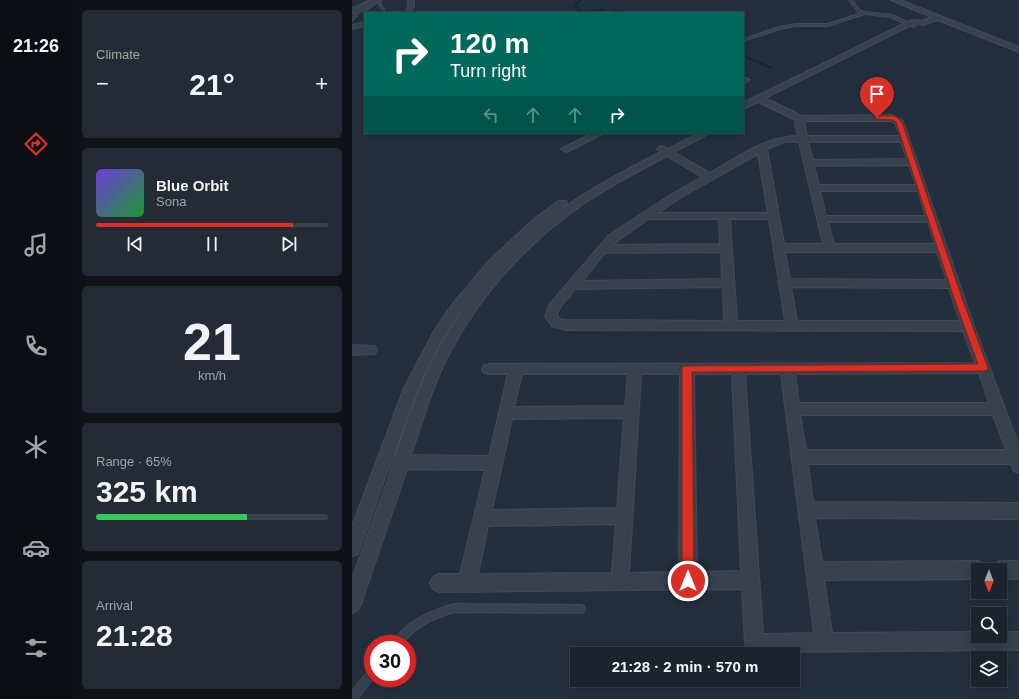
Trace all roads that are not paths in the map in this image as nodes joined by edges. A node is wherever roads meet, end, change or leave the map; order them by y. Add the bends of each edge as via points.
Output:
1 (378, 0) edge
2 (411, 0) edge
3 (850, 0) edge
4 (894, 0) edge
5 (383, 9) dead end
6 (356, 10) edge
7 (408, 12) edge
8 (924, 12) junction
9 (864, 13) junction
10 (939, 18) junction
11 (352, 20) edge
12 (914, 23) junction
13 (364, 24) edge
14 (352, 27) edge
15 (744, 40) edge
16 (1019, 50) edge
17 (760, 100) junction
18 (744, 106) edge
19 (744, 112) edge
20 (801, 119) junction
21 (575, 134) edge
22 (598, 134) edge
23 (688, 134) edge
24 (704, 134) edge
25 (803, 139) junction
26 (905, 139) junction
27 (584, 140) junction
28 (762, 148) junction
29 (566, 149) dead end
30 (664, 150) junction
31 (913, 162) junction
32 (808, 163) junction
33 (709, 177) junction
34 (815, 188) junction
35 (922, 188) junction
36 (644, 216) junction
37 (724, 216) junction
38 (773, 216) junction
39 (822, 219) junction
40 (932, 219) junction
41 (541, 224) junction
42 (726, 248) junction
43 (778, 248) junction
44 (829, 248) junction
45 (942, 248) junction
46 (602, 249) junction
47 (784, 283) junction
48 (728, 284) junction
49 (953, 284) junction
50 (572, 285) junction
51 (463, 299) junction
52 (476, 302) junction
53 (731, 325) junction
54 (792, 326) junction
55 (968, 326) junction
56 (352, 350) edge
57 (370, 350) dead end
58 (489, 368) dead end
59 (516, 368) junction
60 (635, 368) junction
61 (687, 368) junction
62 (738, 368) junction
63 (787, 368) junction
64 (984, 368) junction
65 (792, 409) junction
66 (999, 409) junction
67 (632, 412) junction
68 (506, 413) junction
69 (799, 457) junction
70 (1017, 461) edge
71 (384, 462) junction
72 (401, 462) junction
73 (495, 463) junction
74 (806, 510) junction
75 (384, 511) junction
76 (1019, 511) edge
77 (359, 512) edge
78 (625, 516) junction
79 (482, 518) junction
80 (352, 548) edge
81 (971, 570) edge
82 (1007, 570) edge
83 (1019, 570) edge
84 (814, 571) junction
85 (751, 580) junction
86 (620, 581) junction
87 (688, 581) junction
88 (439, 583) dead end
89 (467, 583) junction
90 (352, 604) edge
91 (581, 609) dead end
92 (404, 635) edge
93 (1019, 641) edge
94 (824, 642) junction
95 (364, 683) edge
96 (352, 698) edge

1 - 5 lane
1 - 6 street
2 - 7 street
3 - 9 lane
4 - 8 street
6 - 11 lane
8 - 10 street
8 - 12 street via 911,18
9 - 12 lane via 891,16
9 - 15 lane via 827,25 779,28
10 - 12 street via 925,23
10 - 16 street
12 - 17 street
13 - 14 street
17 - 18 street
17 - 19 street
17 - 20 street
20 - 25 street via 799,123
20 - 26 street via 895,118
21 - 27 street
22 - 27 street
23 - 30 street
24 - 30 street
25 - 26 street
25 - 28 street via 781,140
25 - 32 street
26 - 31 street
27 - 29 street
28 - 33 street
28 - 38 street
30 - 33 street
30 - 41 street
31 - 32 street
31 - 35 street
32 - 34 street
33 - 36 street
34 - 35 street
34 - 39 street
35 - 40 street
36 - 37 street
36 - 46 street
37 - 38 street
37 - 42 street
38 - 43 street
39 - 40 street
39 - 44 street
40 - 45 street
41 - 51 street via 498,257
41 - 52 street
42 - 46 street
42 - 48 street
43 - 44 street
43 - 47 street
44 - 45 street
45 - 49 street
46 - 50 street
47 - 49 street
47 - 54 street
48 - 50 street
48 - 53 street
49 - 55 street
50 - 53 street via 551,313 553,321 560,325
51 - 52 street
51 - 71 street via 423,363 411,388
52 - 72 street via 438,364
53 - 54 street
54 - 55 street
55 - 64 street
56 - 57 street
58 - 59 street
59 - 60 street
59 - 68 street
60 - 61 street
60 - 67 street
61 - 62 street
61 - 87 street
62 - 63 street
62 - 85 street
63 - 64 street
63 - 65 street
64 - 66 street
65 - 66 street
65 - 69 street
66 - 70 street
67 - 68 street
67 - 78 street
68 - 73 street
69 - 70 street
69 - 74 street
71 - 72 street
71 - 77 street
72 - 73 street
72 - 75 street
73 - 79 street
74 - 76 street
74 - 84 street
75 - 77 street
75 - 90 street
77 - 80 street
78 - 79 street
78 - 86 street
79 - 89 street
81 - 84 street
82 - 83 street
84 - 94 street
85 - 87 street
85 - 94 street via 754,643
86 - 87 street
86 - 89 street
88 - 89 street
91 - 92 lane via 455,608 437,612 419,621
93 - 94 street
95 - 96 lane

